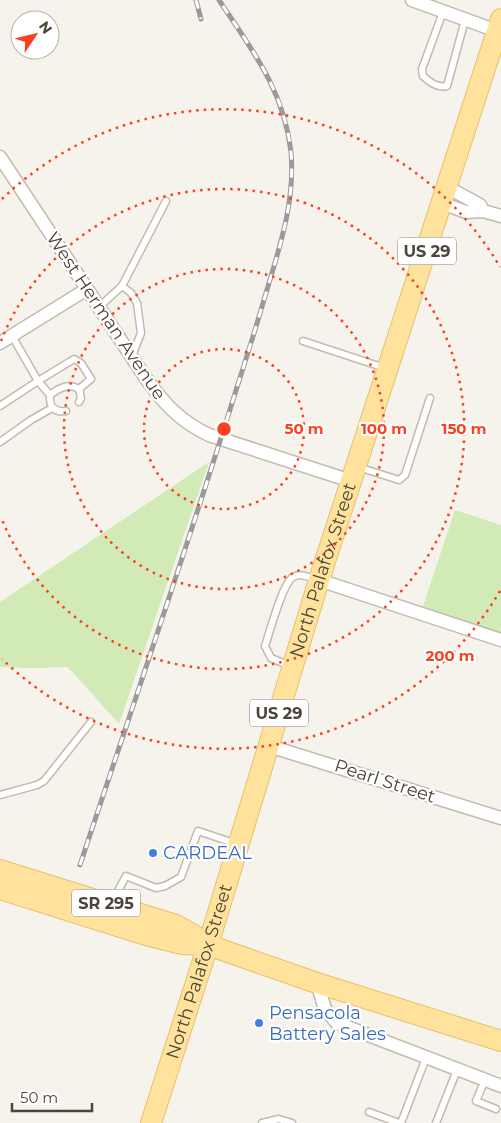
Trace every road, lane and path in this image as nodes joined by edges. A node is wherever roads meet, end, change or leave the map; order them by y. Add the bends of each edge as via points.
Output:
1 (412, 0) edge
2 (444, 12) junction
3 (465, 20) junction
4 (499, 25) edge
5 (0, 157) edge
6 (444, 195) junction
7 (166, 201) dead end
8 (501, 216) edge
9 (122, 286) junction
10 (87, 289) junction
11 (99, 308) junction
12 (12, 336) junction
13 (303, 341) dead end
14 (0, 344) edge
15 (132, 357) junction
16 (388, 369) junction
17 (38, 381) junction
18 (79, 389) junction
19 (50, 395) junction
20 (430, 398) dead end
21 (79, 402) dead end
22 (0, 406) edge
23 (52, 408) junction
24 (66, 411) dead end
25 (0, 442) edge
26 (354, 474) junction
27 (320, 580) junction
28 (501, 640) edge
29 (293, 666) junction
30 (91, 722) dead end
31 (268, 746) junction
32 (0, 795) edge
33 (501, 818) edge
34 (238, 844) junction
35 (0, 870) edge
36 (0, 890) edge
37 (111, 905) junction
38 (208, 945) junction
39 (317, 983) junction
40 (501, 1041) edge
41 (426, 1058) junction
42 (457, 1070) junction
43 (485, 1080) junction
44 (501, 1086) edge
45 (496, 1109) dead end
46 (370, 1112) dead end
47 (151, 1123) edge
48 (262, 1123) edge
49 (292, 1123) edge
50 (400, 1123) edge
51 (436, 1123) edge

1 - 2 street
2 - 3 street
2 - 3 lane via 422,69 428,81 442,87 446,86
3 - 4 street
4 - 6 main road, North Palafox Street / US 29
5 - 10 street, West Herman Avenue
6 - 8 street via 466,212 483,210
6 - 16 main road, North Palafox Street / US 29
7 - 9 lane
9 - 11 lane
9 - 15 lane via 137,303 141,333
10 - 11 street, West Herman Avenue
10 - 12 street
11 - 15 street, West Herman Avenue
12 - 14 street
12 - 17 lane
13 - 16 lane
15 - 26 street, West Herman Avenue via 167,407 196,429 233,444
16 - 26 main road, North Palafox Street / US 29
17 - 18 lane via 74,359 81,362 91,379
17 - 19 lane
17 - 22 lane
18 - 19 lane via 65,386
18 - 21 lane
19 - 23 lane
20 - 26 lane via 405,475 399,480
23 - 24 lane
23 - 25 lane
26 - 27 main road, North Palafox Street / US 29
27 - 28 street
27 - 29 main road, North Palafox Street / US 29
27 - 29 lane via 301,575 292,578 283,591 265,646 271,658
29 - 31 main road, North Palafox Street / US 29
30 - 32 lane via 44,781
31 - 33 street, Pearl Street
31 - 34 main road, North Palafox Street / US 29
34 - 37 lane via 198,831 181,877 156,888 126,876
34 - 38 main road, North Palafox Street / US 29
35 - 37 main road, SR 295
36 - 38 main road, SR 295 via 146,935 182,944
37 - 38 main road, SR 295 via 176,926
38 - 39 main road, SR 295
38 - 47 main road, North Palafox Street / US 29
39 - 40 main road, SR 295
39 - 41 street via 325,1009 337,1022
41 - 42 street
41 - 50 lane
42 - 43 street
42 - 51 lane
43 - 44 street
43 - 45 lane via 476,1101
46 - 50 lane
48 - 49 lane via 279,1119

